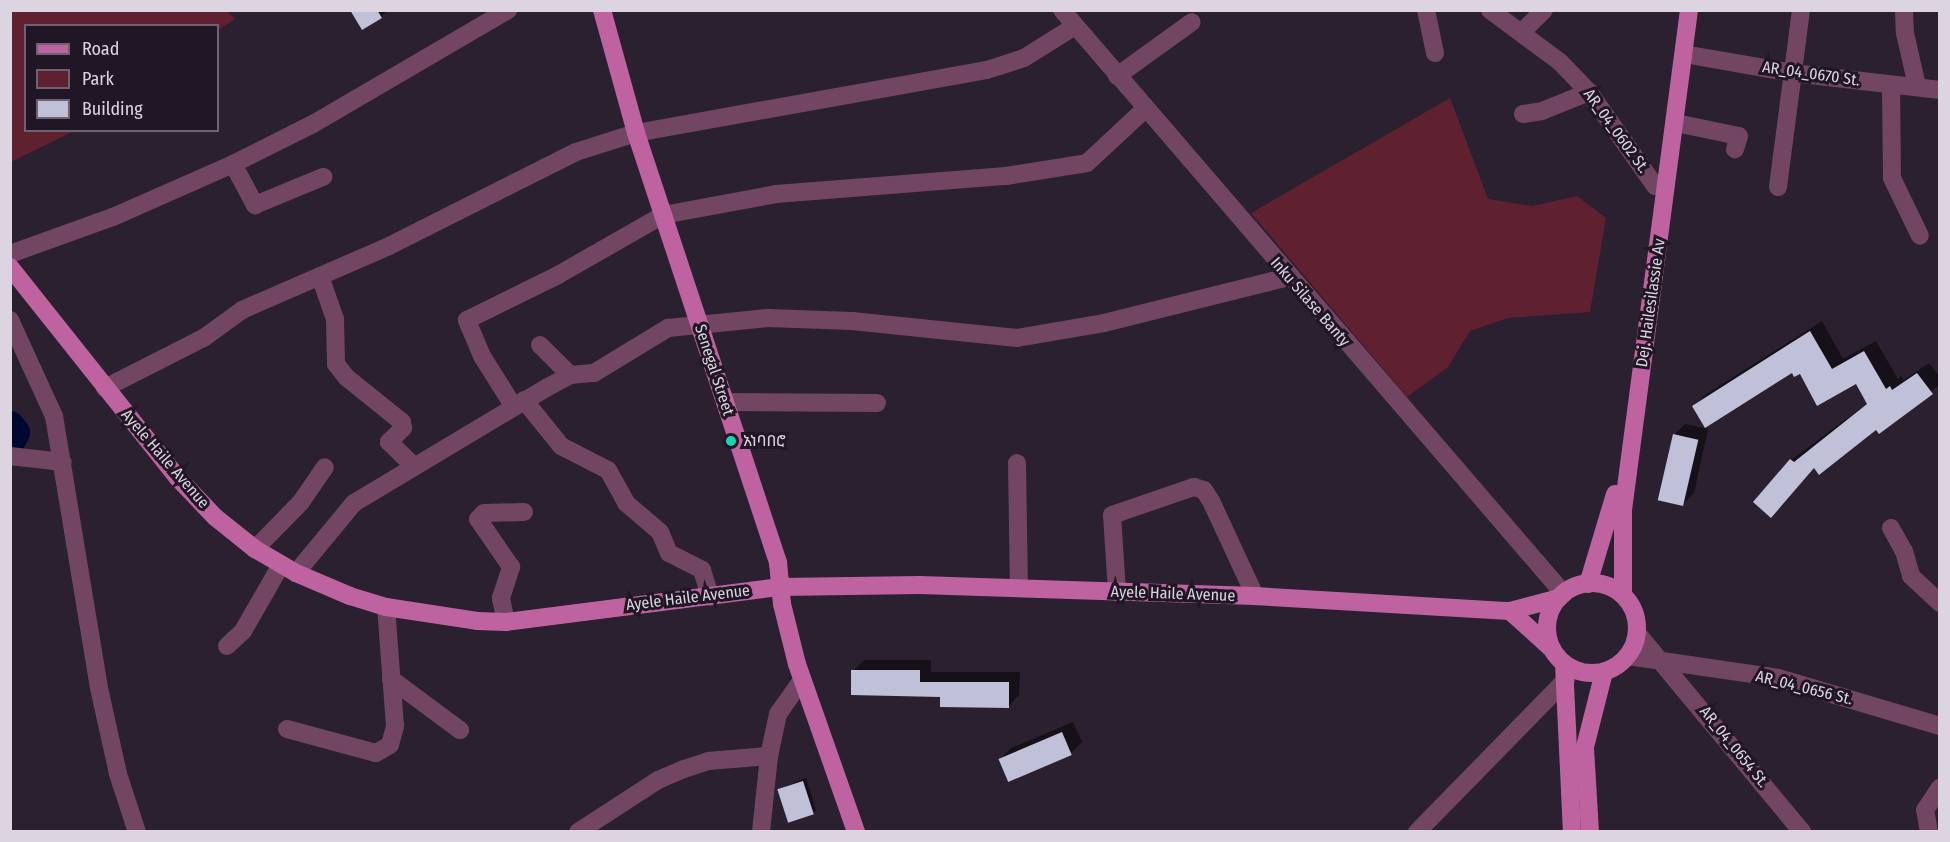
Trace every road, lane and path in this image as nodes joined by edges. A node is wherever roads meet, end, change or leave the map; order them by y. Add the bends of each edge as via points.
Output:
1 (508, 10) edge
2 (602, 10) edge
3 (1062, 10) edge
4 (1426, 10) edge
5 (1490, 10) edge
6 (1545, 10) edge
7 (1679, 10) edge
8 (1689, 10) edge
9 (1801, 10) edge
10 (1904, 10) edge
11 (1192, 22) dead end
12 (1075, 26) junction
13 (1522, 32) junction
14 (1435, 53) dead end
15 (1684, 54) junction
16 (1793, 73) junction
17 (1117, 76) junction
18 (1891, 86) junction
19 (1917, 86) junction
20 (1940, 90) edge
21 (1589, 92) junction
22 (1145, 109) junction
23 (1523, 114) dead end
24 (1676, 123) junction
25 (636, 134) junction
26 (1735, 150) dead end
27 (233, 164) junction
28 (323, 177) dead end
29 (1655, 186) junction
30 (1778, 187) dead end
31 (663, 215) junction
32 (1920, 236) dead end
33 (10, 254) edge
34 (10, 267) edge
35 (320, 276) junction
36 (1288, 277) junction
37 (10, 320) edge
38 (699, 324) junction
39 (540, 345) dead end
40 (570, 375) junction
41 (105, 388) junction
42 (725, 402) junction
43 (878, 403) dead end
44 (519, 404) junction
45 (19, 456) edge
46 (63, 462) junction
47 (1017, 463) dead end
48 (412, 465) junction
49 (325, 467) dead end
50 (524, 512) dead end
51 (1891, 528) dead end
52 (255, 549) junction
53 (289, 569) junction
54 (1588, 584) junction
55 (780, 587) junction
56 (1019, 588) junction
57 (1117, 592) junction
58 (1561, 594) junction
59 (1623, 595) junction
60 (1255, 596) junction
61 (710, 597) junction
62 (1940, 603) edge
63 (386, 607) junction
64 (1510, 611) junction
65 (506, 622) junction
66 (1637, 633) junction
67 (227, 645) dead end
68 (1552, 649) junction
69 (1628, 656) junction
70 (1665, 662) junction
71 (1565, 672) junction
72 (1604, 672) junction
73 (391, 679) junction
74 (802, 680) junction
75 (1940, 726) edge
76 (287, 729) dead end
77 (460, 730) dead end
78 (769, 756) junction
79 (1940, 788) edge
80 (137, 831) edge
81 (578, 831) edge
82 (761, 831) edge
83 (856, 831) edge
84 (1417, 831) edge
85 (1572, 831) edge
86 (1590, 831) edge
87 (1802, 831) edge
88 (1929, 831) edge

1 - 27 street via 313,124
2 - 25 main road, Senegal Street
3 - 12 street, Inku Silase Banty
4 - 14 street
5 - 13 street, AR_04_0602 St.
6 - 13 street
7 - 29 main road, Dej. Hailesilassie Av
8 - 15 main road, Dej. Hailesilassie Av
9 - 16 street
10 - 19 street
11 - 17 street
12 - 17 street, Inku Silase Banty
12 - 25 street via 1024,58 987,70
13 - 21 street, AR_04_0602 St.
15 - 16 street, AR_04_0670 St.
15 - 24 main road, Dej. Hailesilassie Av
16 - 18 street, AR_04_0670 St.
16 - 30 street
17 - 22 street, Inku Silase Banty
18 - 19 street, AR_04_0670 St.
18 - 32 street via 1892,178
19 - 20 street, AR_04_0670 St.
21 - 23 street via 1542,111
21 - 29 street, AR_04_0602 St.
22 - 31 street via 1087,163 1006,176 776,194
22 - 36 street, Inku Silase Banty
24 - 26 street via 1739,136
24 - 59 main road, Dej. Hailesilassie Av via 1623,510
25 - 31 main road, Senegal Street
25 - 35 street via 576,152 389,246
27 - 28 street via 255,205
27 - 33 street via 113,217
29 - 54 main road, Dej. Hailesilassie Av via 1613,509
31 - 38 main road, Senegal Street
31 - 44 street via 558,275 466,320 482,356
34 - 41 main road, Ayele Haile Avenue
35 - 41 street via 243,310 190,345
35 - 48 street via 335,320 336,364 346,377 402,422 403,429 389,442
36 - 38 street via 1104,323 1017,338 852,321 768,318
36 - 58 street, Inku Silase Banty
37 - 46 street via 54,416
38 - 40 street via 668,328 594,373
38 - 42 main road, Senegal Street
39 - 40 street
40 - 44 street
41 - 52 main road, Ayele Haile Avenue via 183,484 215,517
42 - 43 street
42 - 55 main road, Senegal Street via 778,563
44 - 48 street
44 - 61 street via 561,446 608,470 626,503 660,532 669,553 702,570
45 - 46 street
46 - 80 street via 99,688 118,774
47 - 56 street
48 - 53 street via 349,507
49 - 52 street via 301,502
50 - 65 street via 484,513 478,519 511,567 501,598
51 - 62 street via 1904,550 1911,576
52 - 53 main road, Ayele Haile Avenue
53 - 63 main road, Ayele Haile Avenue
53 - 67 street via 243,631
54 - 58 main road
54 - 59 main road via 1609,586
55 - 56 main road, Ayele Haile Avenue
55 - 61 main road, Ayele Haile Avenue
55 - 74 main road, Senegal Street
56 - 57 main road, Ayele Haile Avenue
57 - 60 main road, Ayele Haile Avenue
57 - 60 street via 1112,515 1194,487 1204,490 1211,501
58 - 64 main road, Ayele Haile Avenue
58 - 68 main road via 1548,623
59 - 66 main road, Dej. Hailesilassie Av via 1635,614
60 - 64 main road, Ayele Haile Avenue
61 - 65 main road, Ayele Haile Avenue
63 - 65 main road, Ayele Haile Avenue
63 - 73 street
64 - 68 main road
66 - 69 main road
66 - 70 street, AR_04_0654 St.
68 - 71 main road
69 - 70 street
69 - 72 main road
70 - 75 street, AR_04_0656 St. via 1778,678
70 - 87 street, AR_04_0654 St.
71 - 72 main road
71 - 84 street
71 - 85 main road
72 - 86 main road via 1585,747
73 - 76 street via 394,736 383,751 376,753
73 - 77 street
74 - 78 street via 778,714
74 - 83 main road, Senegal Street
78 - 81 street via 708,761 684,769 658,780
78 - 82 street
79 - 88 street via 1926,810

